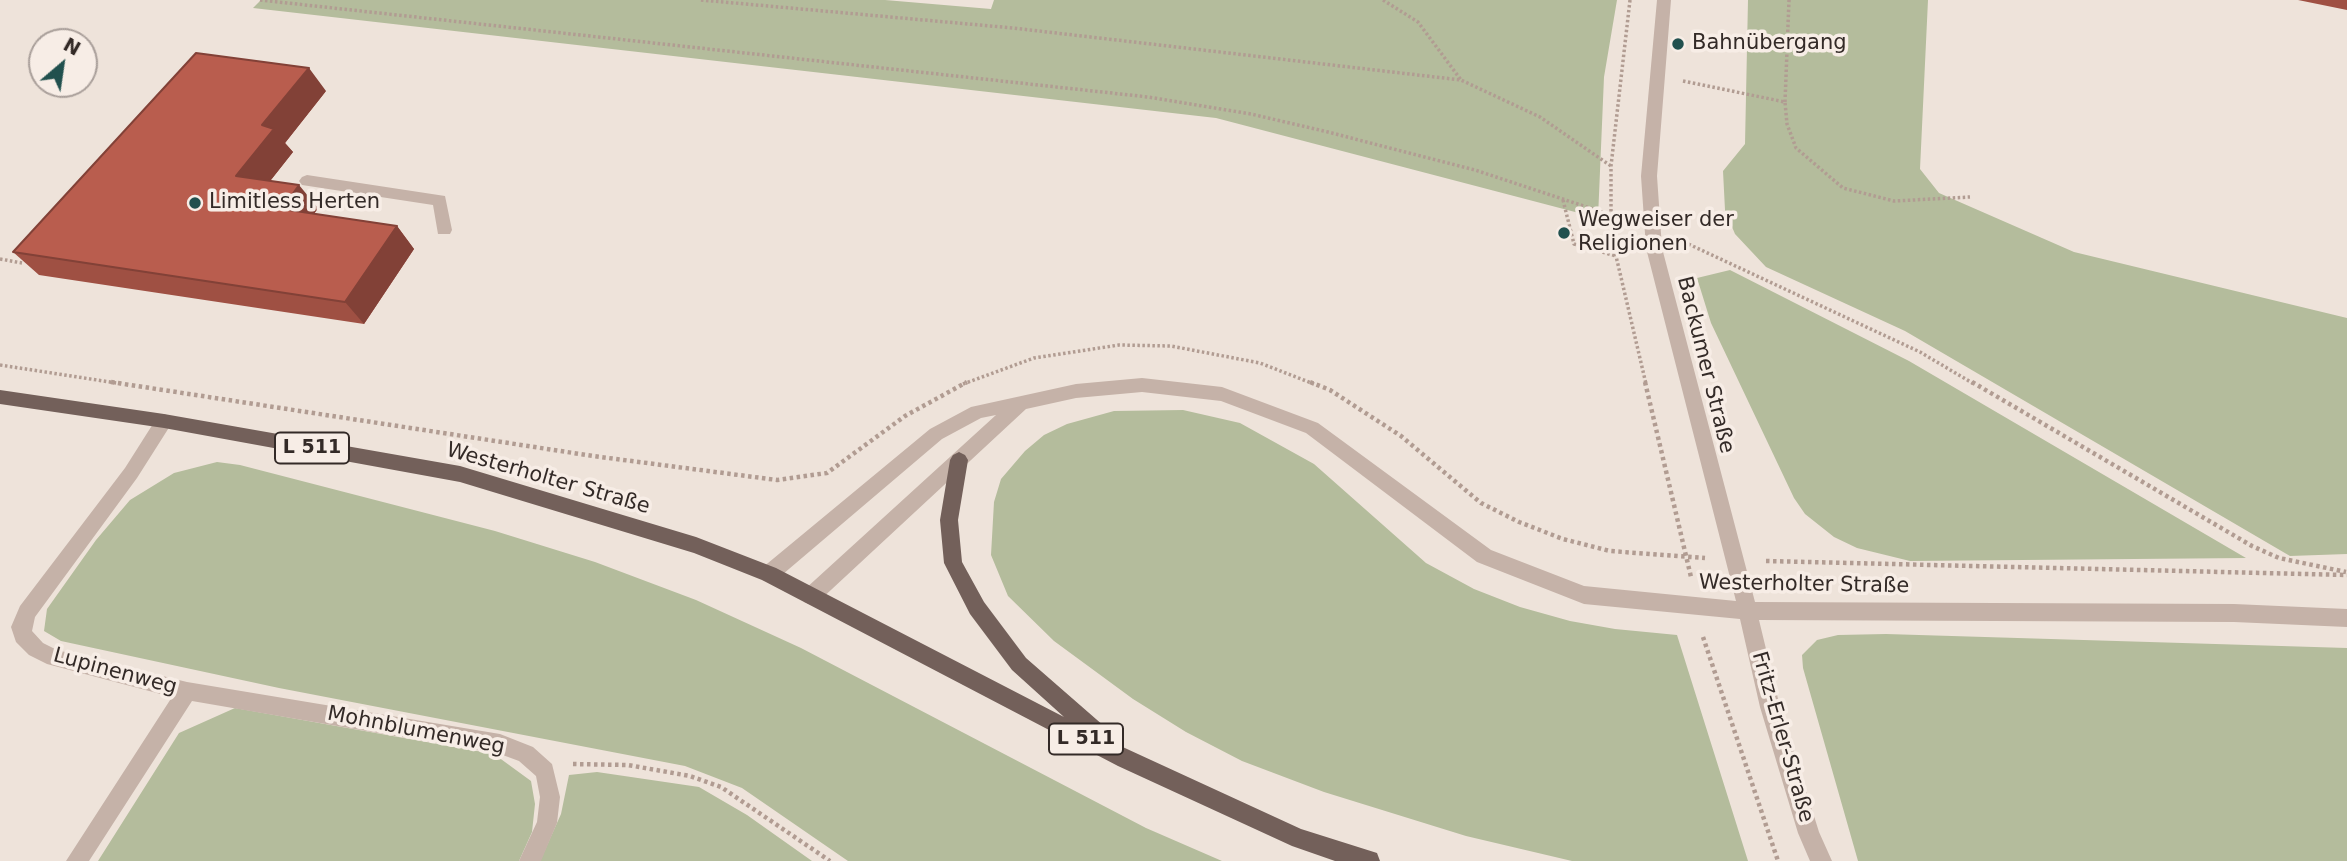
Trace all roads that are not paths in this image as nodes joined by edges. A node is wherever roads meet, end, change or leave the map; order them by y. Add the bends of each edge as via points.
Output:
1 (1664, 0) edge
2 (307, 181) dead end
3 (444, 230) dead end
4 (0, 397) edge
5 (1024, 401) junction
6 (164, 421) junction
7 (959, 460) junction
8 (769, 574) junction
9 (811, 596) junction
10 (1748, 611) junction
11 (2347, 618) edge
12 (187, 691) junction
13 (1125, 759) junction
14 (77, 861) edge
15 (530, 861) edge
16 (1369, 861) edge
17 (1821, 861) edge

1 - 10 street, Backumer Straße via 1649,176 1654,248
2 - 3 street via 440,200
4 - 6 main road, Westerholter Straße / L 511
5 - 7 street
5 - 8 street, Westerholter Straße via 977,412 936,434
5 - 10 street, Westerholter Straße via 1142,385 1222,394 1312,428 1484,555 1532,577 1584,596
6 - 8 main road, Westerholter Straße / L 511 via 460,474 696,545
6 - 12 street, Lupinenweg via 20,627 36,649 54,658
7 - 9 street
7 - 13 main road via 949,520 953,563 977,608 1019,664
8 - 9 main road, L 511
9 - 13 main road, L 511
10 - 11 street, Westerholter Straße via 2221,612
10 - 17 street, Fritz-Erler-Straße via 1770,708
12 - 14 street, Lupinenweg
12 - 15 street, Mohnblumenweg via 500,744 526,754 545,771 551,797 547,823
13 - 16 main road, L 511 via 1298,839

